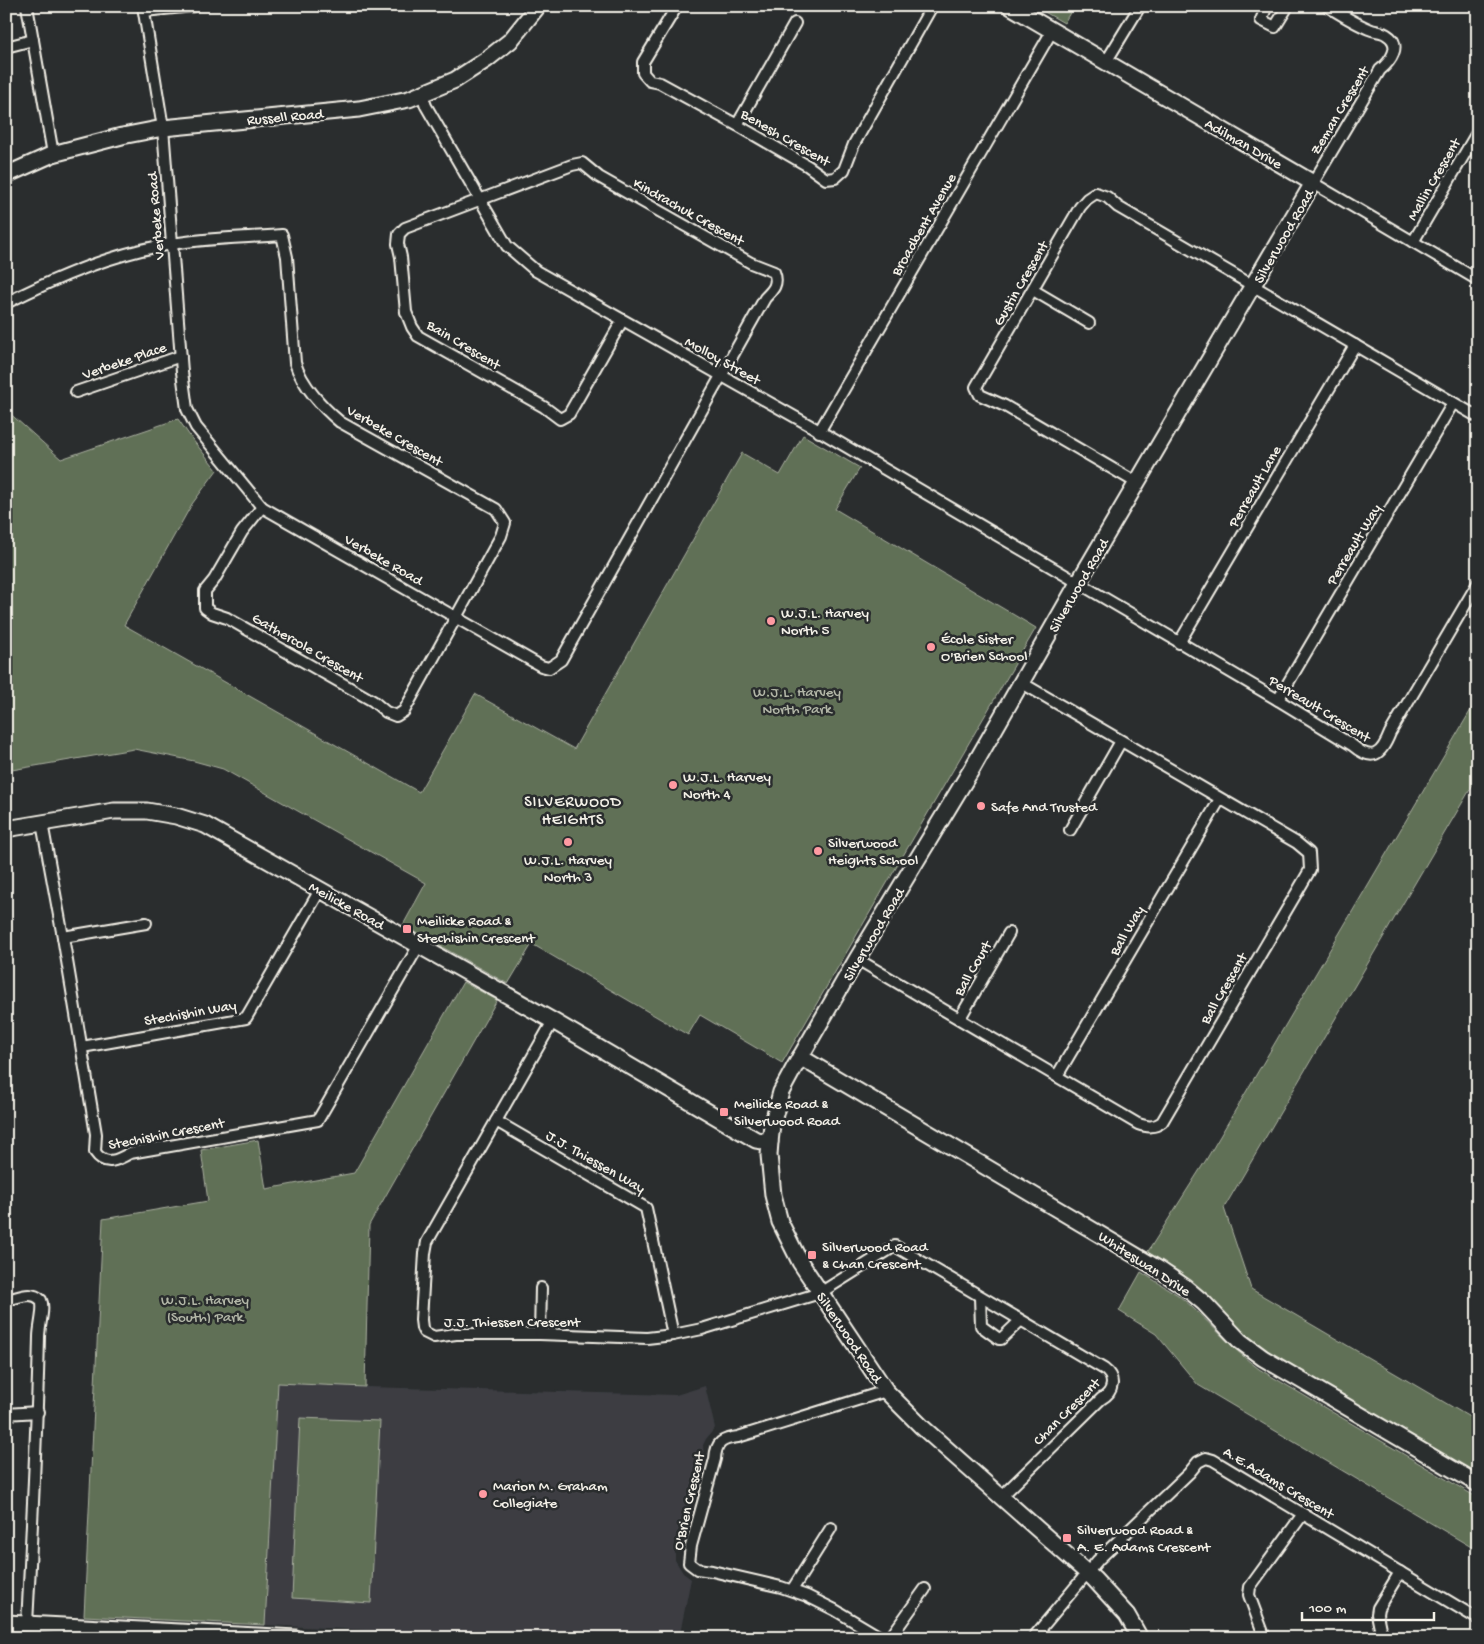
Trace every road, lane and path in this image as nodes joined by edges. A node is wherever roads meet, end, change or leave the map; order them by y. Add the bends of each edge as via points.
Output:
1 (26, 6) edge
2 (194, 6) edge
3 (538, 6) edge
4 (677, 6) edge
5 (932, 6) edge
6 (1010, 6) edge
7 (1140, 6) edge
8 (1267, 6) edge
9 (1288, 6) edge
10 (1327, 6) edge
11 (144, 8) edge
12 (795, 23) dead end
13 (1052, 31) junction
14 (33, 40) junction
15 (6, 47) edge
16 (1106, 62) junction
17 (422, 94) junction
18 (737, 125) junction
19 (162, 128) junction
20 (1478, 131) edge
21 (53, 154) junction
22 (6, 175) edge
23 (1313, 183) junction
24 (481, 200) junction
25 (1413, 242) junction
26 (172, 244) junction
27 (1478, 280) edge
28 (1253, 286) junction
29 (1033, 290) junction
30 (6, 303) edge
31 (622, 321) junction
32 (1089, 323) dead end
33 (1354, 345) junction
34 (181, 356) junction
35 (721, 376) junction
36 (76, 392) dead end
37 (1453, 402) junction
38 (1478, 417) edge
39 (820, 432) junction
40 (1137, 483) junction
41 (262, 507) junction
42 (1078, 583) junction
43 (1478, 584) edge
44 (455, 617) junction
45 (1179, 643) junction
46 (1022, 683) junction
47 (1278, 700) junction
48 (1122, 741) junction
49 (1220, 799) junction
50 (42, 823) junction
51 (6, 829) edge
52 (1070, 830) dead end
53 (320, 890) junction
54 (146, 922) dead end
55 (1009, 933) dead end
56 (63, 937) junction
57 (419, 945) junction
58 (858, 959) junction
59 (960, 1018) junction
60 (553, 1021) junction
61 (82, 1047) junction
62 (800, 1057) junction
63 (1057, 1076) junction
64 (496, 1121) junction
65 (770, 1142) junction
66 (541, 1288) dead end
67 (820, 1294) junction
68 (980, 1297) junction
69 (6, 1300) edge
70 (1020, 1321) junction
71 (540, 1334) junction
72 (672, 1335) junction
73 (886, 1391) junction
74 (38, 1412) junction
75 (6, 1414) edge
76 (1478, 1484) edge
77 (1001, 1497) junction
78 (1303, 1514) junction
79 (831, 1528) dead end
80 (1087, 1572) junction
81 (1400, 1572) junction
82 (925, 1589) dead end
83 (792, 1590) junction
84 (1478, 1619) edge
85 (6, 1623) edge
86 (26, 1624) junction
87 (105, 1633) edge
88 (296, 1638) edge
89 (882, 1638) edge
90 (890, 1638) edge
91 (1033, 1638) edge
92 (1140, 1638) edge
93 (1265, 1638) edge
94 (1382, 1638) edge

1 - 14 street
2 - 11 street
3 - 17 street, Russell Road via 510,41 486,60 455,80
4 - 18 street, Benesh Crescent via 643,62 643,73 650,81 660,83
5 - 18 street, Benesh Crescent via 854,144 844,170 835,178 826,179
6 - 13 street, Adilman Drive
7 - 16 street
8 - 9 street via 1261,20 1275,27
10 - 23 street, Zeman Crescent via 1370,30 1387,34 1395,51 1380,70
11 - 19 street, Verbeke Road
12 - 18 street
13 - 16 street, Adilman Drive
13 - 39 street, Broadbent Avenue
14 - 15 street
14 - 21 street
16 - 23 street, Adilman Drive
17 - 19 street, Russell Road via 359,109
17 - 24 street, Molloy Street
19 - 21 street, Russell Road
19 - 26 street, Verbeke Road
20 - 25 street, Mallin Crescent
21 - 22 street, Russell Road
23 - 25 street, Adilman Drive
23 - 28 street, Silverwood Road
24 - 31 street, Molloy Street via 507,246 520,258 536,271
24 - 31 street, Bain Crescent via 405,228 399,234 406,312 418,336 560,418 569,414
24 - 35 street, Kindrachuk Crescent via 582,163 599,177 750,263 774,272 777,279 775,288 765,298
25 - 27 street, Adilman Drive
26 - 30 street via 98,262
26 - 34 street, Verbeke Road
26 - 44 street, Verbeke Crescent via 282,235 287,257 295,363 306,384 340,422 496,509 502,516 504,529
28 - 29 street, Gustin Crescent via 1096,193 1080,207
28 - 33 street
28 - 40 street, Silverwood Road
29 - 32 street
29 - 40 street, Gustin Crescent via 976,386 980,395 1005,406
31 - 35 street, Molloy Street
33 - 37 street
33 - 45 street, Perreault Lane
34 - 36 street, Verbeke Place
34 - 41 street, Verbeke Road via 187,409 191,417 205,440
35 - 39 street, Molloy Street
35 - 44 street, Verbeke Road via 561,660 550,668 540,666
37 - 38 street
37 - 47 street, Perreault Way
39 - 42 street, Molloy Street
40 - 42 street, Silverwood Road
41 - 44 street, Verbeke Road
41 - 44 street, Gathercole Crescent via 242,532 205,591 205,608 212,613 235,623 396,716 404,711
42 - 45 street, Perreault Crescent
42 - 46 street, Silverwood Road
43 - 47 street, Perreault Crescent via 1379,753 1362,754
45 - 47 street, Perreault Crescent
46 - 48 street, Ball Crescent
46 - 58 street, Silverwood Road
48 - 49 street, Ball Crescent
48 - 52 street
49 - 63 street, Ball Way
49 - 63 street, Ball Crescent via 1304,848 1309,853 1310,870 1162,1122 1150,1127 1138,1124
50 - 51 street, Meilicke Road
50 - 53 street, Meilicke Road via 114,811 147,811 176,816 205,826
50 - 56 street, Stechishin Crescent
53 - 57 street, Meilicke Road
53 - 61 street, Stechishin Way via 246,1018
54 - 56 street
55 - 59 street, Ball Court
56 - 61 street, Stechishin Crescent
57 - 60 street, Meilicke Road
57 - 61 street, Stechishin Crescent via 318,1120 130,1153 113,1162 107,1161 95,1152 96,1134
58 - 59 street, Ball Crescent
58 - 62 street, Silverwood Road
59 - 63 street, Ball Crescent
60 - 64 street, J.J. Thiessen Crescent
60 - 65 street, Meilicke Road via 756,1140
62 - 65 street, Silverwood Road via 782,1092
62 - 76 street, Whiteswan Drive via 1160,1270 1204,1303 1240,1341 1264,1358
64 - 71 street, J.J. Thiessen Crescent via 427,1242 422,1328 434,1337
64 - 72 street, J.J. Thiessen Way via 646,1208
65 - 67 street, Silverwood Road via 773,1195 780,1222
66 - 71 street
67 - 68 street, Chan Crescent via 895,1246
67 - 72 street, J.J. Thiessen Crescent via 702,1330
67 - 73 street, Silverwood Road
68 - 70 street, Chan Crescent
68 - 70 street via 981,1326 999,1339
69 - 74 street via 28,1294 38,1297 43,1304 39,1324
70 - 77 street, Chan Crescent via 1104,1369 1111,1376 1113,1385 1107,1396
71 - 72 street, J.J. Thiessen Crescent via 647,1338
73 - 77 street, Silverwood Road
73 - 83 street, O'Brien Crescent via 728,1438 716,1450 689,1563 697,1569
74 - 75 street
74 - 86 street
77 - 80 street, Silverwood Road
78 - 80 street, A.E.Adams Crescent via 1213,1460 1202,1459
78 - 81 street, A.E.Adams Crescent
78 - 93 street via 1250,1587 1249,1595
79 - 83 street
80 - 91 street
80 - 92 street, Silverwood Road via 1115,1600
81 - 84 street, A.E.Adams Crescent
81 - 94 street via 1378,1608
82 - 90 street
83 - 89 street, O'Brien Crescent via 835,1610
85 - 86 street
86 - 87 street
87 - 88 street

